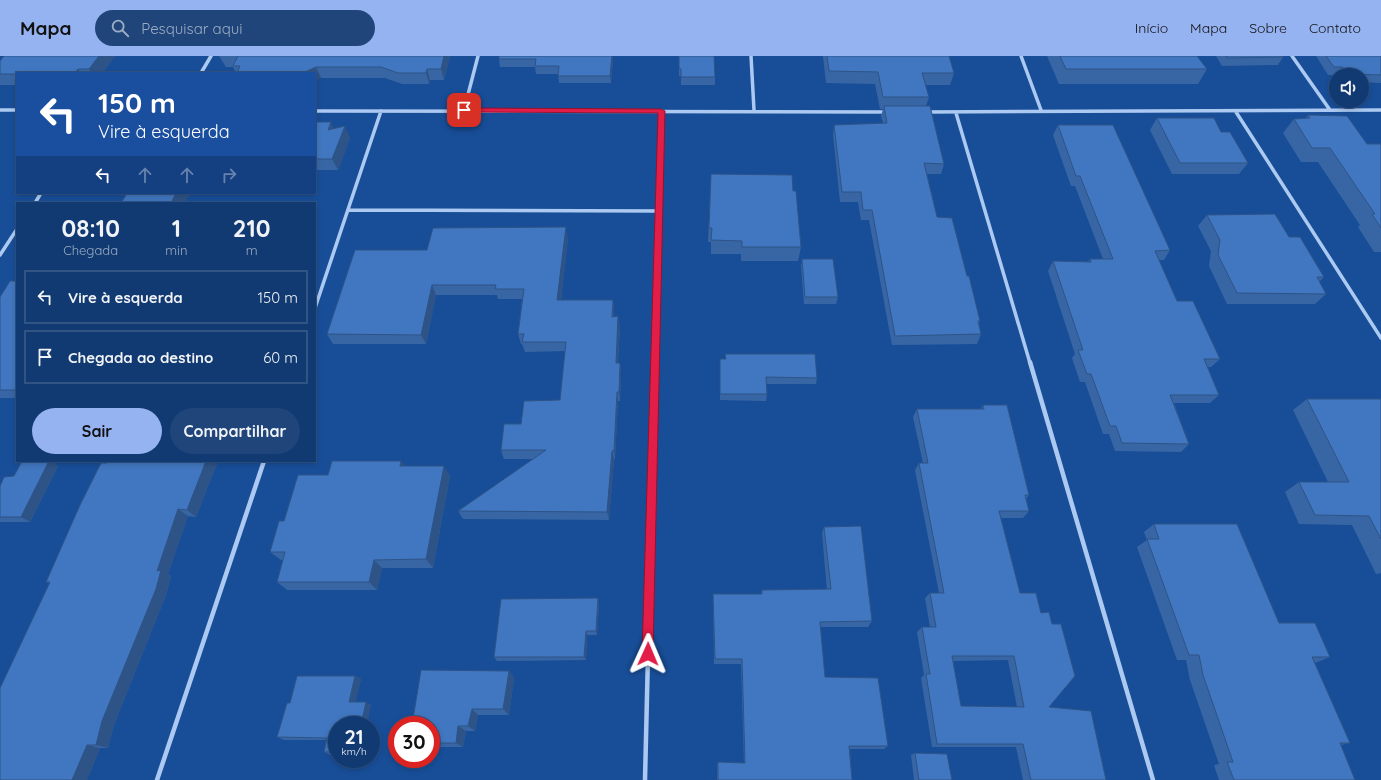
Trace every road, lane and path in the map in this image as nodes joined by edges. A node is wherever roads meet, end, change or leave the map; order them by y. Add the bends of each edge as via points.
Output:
1 (211, 56) edge
2 (478, 56) edge
3 (751, 56) edge
4 (1020, 56) edge
5 (1292, 56) edge
6 (202, 72) edge
7 (0, 110) edge
8 (16, 110) edge
9 (464, 110) junction
10 (754, 110) junction
11 (1041, 110) junction
12 (1330, 110) junction
13 (1381, 110) edge
14 (316, 111) edge
15 (381, 111) junction
16 (661, 111) junction
17 (894, 112) edge
18 (925, 112) edge
19 (956, 112) junction
20 (1236, 112) junction
21 (348, 210) junction
22 (659, 211) junction
23 (16, 231) edge
24 (0, 255) edge
25 (316, 305) edge
26 (1381, 338) edge
27 (264, 462) edge
28 (157, 780) edge
29 (645, 780) edge
30 (1153, 780) edge

1 - 6 street
2 - 9 street
3 - 10 street
4 - 11 street
5 - 12 street
7 - 8 street
9 - 15 street
9 - 16 street
10 - 16 street
10 - 17 street
11 - 19 street
11 - 20 street
12 - 13 street
12 - 20 street
14 - 15 street
15 - 21 street
16 - 22 street
18 - 19 street
19 - 30 street
20 - 26 street
21 - 22 street
21 - 25 street
22 - 29 street
23 - 24 street
27 - 28 street

